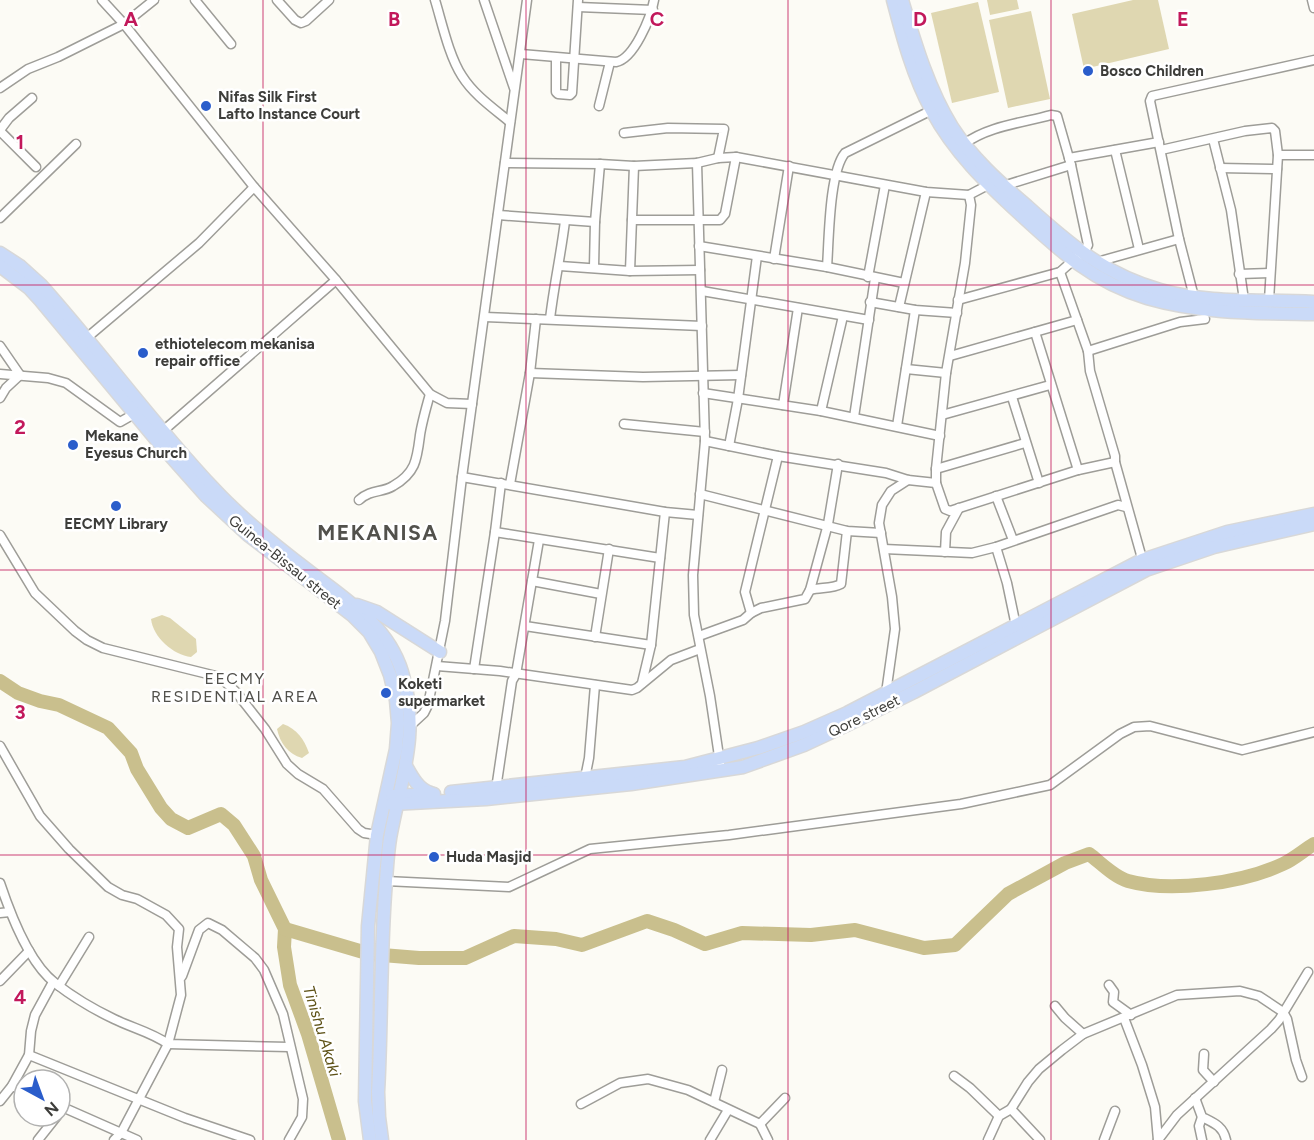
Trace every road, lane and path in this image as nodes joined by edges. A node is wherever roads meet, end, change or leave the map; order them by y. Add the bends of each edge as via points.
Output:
1 (102, 0) edge
2 (154, 0) edge
3 (195, 0) edge
4 (278, 0) edge
5 (329, 0) edge
6 (435, 0) edge
7 (484, 0) edge
8 (527, 0) edge
9 (654, 0) edge
10 (893, 0) edge
11 (902, 0) edge
12 (1312, 0) edge
13 (578, 3) edge
14 (1314, 8) edge
15 (653, 10) junction
16 (124, 24) junction
17 (231, 44) dead end
18 (520, 54) junction
19 (556, 58) junction
20 (573, 59) junction
21 (1314, 60) edge
22 (610, 62) junction
23 (0, 88) edge
24 (515, 88) junction
25 (32, 98) dead end
26 (599, 106) dead end
27 (932, 110) junction
28 (510, 122) junction
29 (0, 130) edge
30 (624, 133) dead end
31 (1213, 139) junction
32 (76, 144) dead end
33 (964, 144) junction
34 (1160, 146) junction
35 (1115, 150) junction
36 (1278, 155) junction
37 (1314, 156) edge
38 (736, 157) junction
39 (718, 158) junction
40 (1070, 161) junction
41 (697, 163) junction
42 (505, 164) junction
43 (600, 164) junction
44 (634, 166) junction
45 (789, 166) junction
46 (36, 167) dead end
47 (1220, 168) junction
48 (1277, 169) junction
49 (835, 177) junction
50 (988, 184) junction
51 (885, 185) junction
52 (1003, 186) junction
53 (254, 187) junction
54 (926, 192) junction
55 (969, 195) junction
56 (498, 215) junction
57 (0, 218) edge
58 (632, 220) junction
59 (698, 220) junction
60 (565, 221) junction
61 (595, 222) junction
62 (1179, 239) junction
63 (699, 246) junction
64 (1139, 249) junction
65 (0, 253) edge
66 (757, 256) junction
67 (1076, 257) junction
68 (774, 259) junction
69 (1097, 262) junction
70 (0, 266) edge
71 (560, 266) junction
72 (594, 267) junction
73 (827, 267) junction
74 (700, 270) junction
75 (630, 271) junction
76 (1060, 272) junction
77 (1239, 273) junction
78 (1270, 273) junction
79 (872, 277) junction
80 (336, 280) junction
81 (904, 283) junction
82 (702, 291) junction
83 (1194, 297) junction
84 (752, 300) junction
85 (958, 300) junction
86 (1244, 300) junction
87 (1269, 300) junction
88 (1314, 302) edge
89 (870, 303) junction
90 (899, 306) junction
91 (798, 308) junction
92 (915, 310) junction
93 (957, 313) junction
94 (1314, 314) edge
95 (843, 316) junction
96 (485, 317) junction
97 (536, 319) junction
98 (550, 319) junction
99 (1205, 319) dead end
100 (869, 320) junction
101 (1077, 320) junction
102 (702, 326) junction
103 (1035, 332) junction
104 (82, 342) junction
105 (0, 346) edge
106 (1088, 351) junction
107 (950, 356) junction
108 (906, 369) junction
109 (530, 373) junction
110 (946, 373) junction
111 (0, 374) edge
112 (20, 375) junction
113 (703, 375) junction
114 (741, 375) junction
115 (1050, 385) junction
116 (703, 393) junction
117 (430, 394) junction
118 (1012, 397) junction
119 (0, 398) edge
120 (738, 399) junction
121 (472, 404) junction
122 (783, 405) junction
123 (821, 411) junction
124 (134, 414) junction
125 (942, 415) junction
126 (855, 417) junction
127 (624, 424) dead end
128 (897, 426) junction
129 (163, 431) junction
130 (705, 436) junction
131 (940, 436) junction
132 (1025, 443) junction
133 (729, 446) junction
134 (778, 456) junction
135 (1115, 462) junction
136 (838, 464) junction
137 (936, 470) junction
138 (1078, 470) junction
139 (462, 477) junction
140 (908, 480) junction
141 (505, 483) junction
142 (936, 483) junction
143 (1039, 483) junction
144 (700, 494) junction
145 (996, 496) junction
146 (359, 500) dead end
147 (1126, 507) junction
148 (959, 508) junction
149 (765, 510) junction
150 (665, 512) junction
151 (1314, 514) edge
152 (698, 515) junction
153 (828, 524) junction
154 (1314, 524) edge
155 (847, 531) junction
156 (495, 532) junction
157 (880, 533) junction
158 (0, 535) edge
159 (539, 540) junction
160 (1013, 540) junction
161 (996, 547) junction
162 (609, 549) junction
163 (884, 549) junction
164 (945, 552) junction
165 (660, 558) junction
166 (1144, 565) junction
167 (532, 581) junction
168 (810, 591) junction
169 (601, 594) junction
170 (353, 604) junction
171 (751, 613) junction
172 (525, 626) junction
173 (1016, 626) junction
174 (699, 636) junction
175 (596, 637) junction
176 (651, 645) junction
177 (700, 649) junction
178 (440, 651) junction
179 (437, 666) junction
180 (474, 669) junction
181 (516, 674) junction
182 (642, 684) junction
183 (595, 685) junction
184 (888, 698) junction
185 (411, 725) junction
186 (1314, 732) edge
187 (0, 746) edge
188 (720, 765) junction
189 (406, 766) junction
190 (585, 778) junction
191 (496, 789) junction
192 (436, 794) junction
193 (398, 799) junction
194 (385, 800) junction
195 (423, 802) junction
196 (394, 822) junction
197 (377, 835) junction
198 (386, 880) junction
199 (0, 883) edge
200 (10, 912) junction
201 (0, 913) edge
202 (89, 937) dead end
203 (29, 951) junction
204 (1308, 972) dead end
205 (0, 981) edge
206 (180, 981) junction
207 (56, 984) junction
208 (1109, 985) dead end
209 (1055, 1006) dead end
210 (1284, 1012) junction
211 (1127, 1017) junction
212 (1083, 1034) junction
213 (168, 1044) junction
214 (290, 1047) junction
215 (1204, 1054) dead end
216 (29, 1055) junction
217 (22, 1068) edge
218 (722, 1070) dead end
219 (954, 1076) dead end
220 (1302, 1077) dead end
221 (1214, 1082) junction
222 (12, 1086) edge
223 (785, 1098) dead end
224 (1195, 1098) junction
225 (138, 1100) junction
226 (0, 1101) edge
227 (714, 1102) junction
228 (580, 1104) dead end
229 (728, 1110) junction
230 (1011, 1110) junction
231 (1115, 1112) dead end
232 (72, 1114) edge
233 (999, 1116) junction
234 (1202, 1117) junction
235 (760, 1124) junction
236 (48, 1128) edge
237 (117, 1136) edge
238 (38, 1140) edge
239 (137, 1140) edge
240 (250, 1140) edge
241 (289, 1140) edge
242 (370, 1140) edge
243 (382, 1140) edge
244 (710, 1140) edge
245 (768, 1140) edge
246 (988, 1140) edge
247 (1040, 1140) edge
248 (1104, 1140) edge
249 (1158, 1140) edge
250 (1202, 1140) edge
251 (1227, 1140) edge

1 - 16 street
2 - 16 street
3 - 17 street
4 - 5 street via 301,23
6 - 28 street via 462,76
7 - 24 street
8 - 18 street
9 - 15 street
10 - 27 main road via 908,53
11 - 33 main road via 932,88
12 - 14 street
13 - 15 street
13 - 20 street
15 - 22 street via 627,57
16 - 23 street via 28,69
16 - 53 street
18 - 19 street
18 - 24 street
19 - 20 street
19 - 20 street via 556,92 570,95
20 - 22 street
21 - 34 street via 1152,96
22 - 26 street
24 - 28 street
25 - 29 street
27 - 49 street via 845,153
27 - 50 main road via 954,146
28 - 42 street
29 - 46 street
30 - 39 street via 669,128 724,129
31 - 34 street
31 - 36 street via 1272,128
31 - 47 street
32 - 57 street
33 - 40 street via 975,135 1051,115 1060,122
33 - 52 main road
34 - 35 street
34 - 62 street
35 - 40 street
35 - 64 street
36 - 37 street
36 - 48 street
38 - 39 street
38 - 45 street
38 - 59 street via 725,214 720,220
39 - 41 street
40 - 52 street
40 - 67 street via 1088,245
41 - 44 street
41 - 59 street
42 - 43 street
42 - 56 street
43 - 44 street
43 - 61 street
44 - 58 street
45 - 49 street
45 - 68 street
47 - 48 street
47 - 77 street via 1231,210
48 - 78 street
49 - 51 street
49 - 73 street
50 - 55 street
50 - 67 main road
51 - 54 street
51 - 79 street
52 - 67 main road
53 - 80 street
53 - 104 street via 191,250
54 - 55 street
54 - 81 street
55 - 85 street via 971,205
56 - 60 street
56 - 96 street
58 - 59 street
58 - 75 street
59 - 63 street
60 - 61 street
60 - 71 street
61 - 72 street
62 - 64 street
62 - 83 street
63 - 66 street
63 - 74 street
64 - 69 street
65 - 104 main road via 35,278
66 - 68 street
66 - 84 street
67 - 69 main road
67 - 76 street
67 - 94 main road via 1120,288 1148,298 1201,309
68 - 73 street
69 - 83 main road via 1131,280
70 - 104 main road, Guinea-Bissau street via 29,288
71 - 72 street
71 - 98 street via 555,275
72 - 75 street
73 - 79 street
74 - 75 street
74 - 82 street
76 - 85 street
76 - 101 street
77 - 78 street
77 - 86 street
78 - 87 street
79 - 81 street
79 - 89 street
80 - 117 street
80 - 129 street
81 - 90 street
82 - 84 street
82 - 102 street
83 - 86 main road
84 - 91 street
84 - 114 street
85 - 93 street
86 - 87 main road
87 - 88 main road
89 - 90 street
89 - 100 street
90 - 92 street
91 - 95 street
91 - 122 street
92 - 93 street
92 - 108 street
93 - 107 street
95 - 100 street
95 - 123 street
96 - 97 street
96 - 121 street
97 - 98 street
97 - 109 street
98 - 102 street
99 - 106 street via 1180,322
100 - 126 street
101 - 103 street
101 - 106 street
102 - 113 street
103 - 107 street
103 - 115 street
104 - 124 main road, Guinea-Bissau street
104 - 129 main road
105 - 112 street
106 - 135 street
107 - 110 street
108 - 110 street
108 - 128 street
109 - 113 street
109 - 141 street
110 - 125 street
111 - 112 street
112 - 119 street
112 - 124 street via 66,383 120,422
113 - 114 street
113 - 116 street
114 - 120 street
115 - 118 street
115 - 138 street
116 - 120 street
116 - 130 street
117 - 121 street via 447,402
117 - 146 street via 411,471 391,488 374,491
118 - 125 street
118 - 132 street
120 - 122 street
120 - 133 street
121 - 139 street
122 - 123 street
123 - 126 street
124 - 194 main road, Guinea-Bissau street via 248,535 369,632 381,652 396,700 396,749
125 - 131 street
126 - 128 street
127 - 130 street
128 - 131 street
129 - 170 main road via 253,527
130 - 133 street
130 - 144 street
131 - 137 street
132 - 137 street
132 - 143 street
133 - 134 street
134 - 136 street
134 - 149 street
135 - 138 street
135 - 147 street
136 - 140 street
136 - 153 street
137 - 142 street
138 - 143 street
139 - 141 street
139 - 178 street
140 - 142 street
140 - 157 street via 891,491 882,505
141 - 150 street
141 - 156 street
142 - 148 street via 945,509
143 - 145 street
144 - 149 street
144 - 152 street
145 - 148 street
145 - 160 street
147 - 160 street via 1118,505
147 - 166 street
148 - 164 street via 946,532
149 - 153 street
149 - 171 street via 746,592
150 - 152 street
150 - 165 street
151 - 166 main road, Qore street via 1227,532
152 - 174 street via 693,575
153 - 155 street
153 - 168 street
154 - 166 main road, Qore street
155 - 157 street
155 - 168 street via 841,584
156 - 159 street
156 - 180 street
157 - 163 street
158 - 197 street via 35,592 75,631 103,648 220,677 266,729 287,764 323,789 358,829
159 - 162 street
159 - 167 street
160 - 161 street
161 - 164 street via 972,553
161 - 173 street
162 - 165 street
162 - 169 street
163 - 164 street
163 - 184 street via 895,628
165 - 176 street
166 - 173 main road, Qore street
166 - 184 main road, Qore street
167 - 169 street
167 - 172 street
168 - 171 street via 805,599
169 - 175 street
170 - 178 main road via 377,612
170 - 185 main road via 394,651 406,687
171 - 174 street via 743,620
172 - 175 street
172 - 181 street
173 - 184 main road, Qore street
174 - 177 street
175 - 176 street
176 - 182 street
177 - 182 street via 671,660
177 - 188 street
178 - 179 street
179 - 180 street
179 - 185 street via 428,705
180 - 181 street
181 - 183 street
181 - 191 street
182 - 183 street via 632,690
183 - 190 street
184 - 188 main road, Qore street
185 - 189 main road
186 - 198 street via 1242,750 1150,726 1134,727 1050,785 961,804 590,849 509,887
187 - 206 street via 40,816 69,849 108,887 166,915 175,924
188 - 190 main road, Qore street
188 - 195 main road, Qore street via 631,784
189 - 192 main road via 413,780 426,792
189 - 193 main road
190 - 191 main road, Qore street
191 - 192 main road, Qore street
192 - 193 main road, Qore street
193 - 194 main road, Qore street
193 - 195 main road, Qore street
193 - 196 main road
194 - 197 main road, Guinea-Bissau street
195 - 196 main road via 403,809
196 - 198 main road
197 - 242 main road, Guinea-Bissau street via 368,926 365,1101
198 - 243 main road via 378,1092
199 - 200 street
200 - 201 street
200 - 203 street
202 - 207 street
203 - 205 street
203 - 207 street
204 - 210 street
206 - 213 street via 181,995
206 - 214 street via 199,930 208,923 222,930 264,970 283,1014
207 - 213 street via 92,1008
207 - 216 street via 35,1015
208 - 211 street via 1114,992 1113,1002
209 - 212 street
210 - 211 street via 1259,996 1240,991 1177,995
210 - 220 street
210 - 221 street
211 - 212 street
211 - 249 street via 1155,1107
212 - 230 street via 1039,1069
213 - 214 street
213 - 225 street
214 - 241 street via 303,1099 302,1117
215 - 221 street via 1203,1070
216 - 217 street
216 - 225 street
218 - 227 street
219 - 233 street
221 - 224 street
222 - 226 street
223 - 235 street
224 - 234 street
224 - 249 street
225 - 237 street
225 - 240 street
227 - 228 street via 648,1079 620,1083
227 - 229 street
229 - 235 street
229 - 244 street
230 - 233 street
230 - 247 street
231 - 248 street
232 - 237 street
233 - 246 street
234 - 250 street
234 - 251 street via 1219,1125
235 - 245 street
236 - 238 street
237 - 239 street

